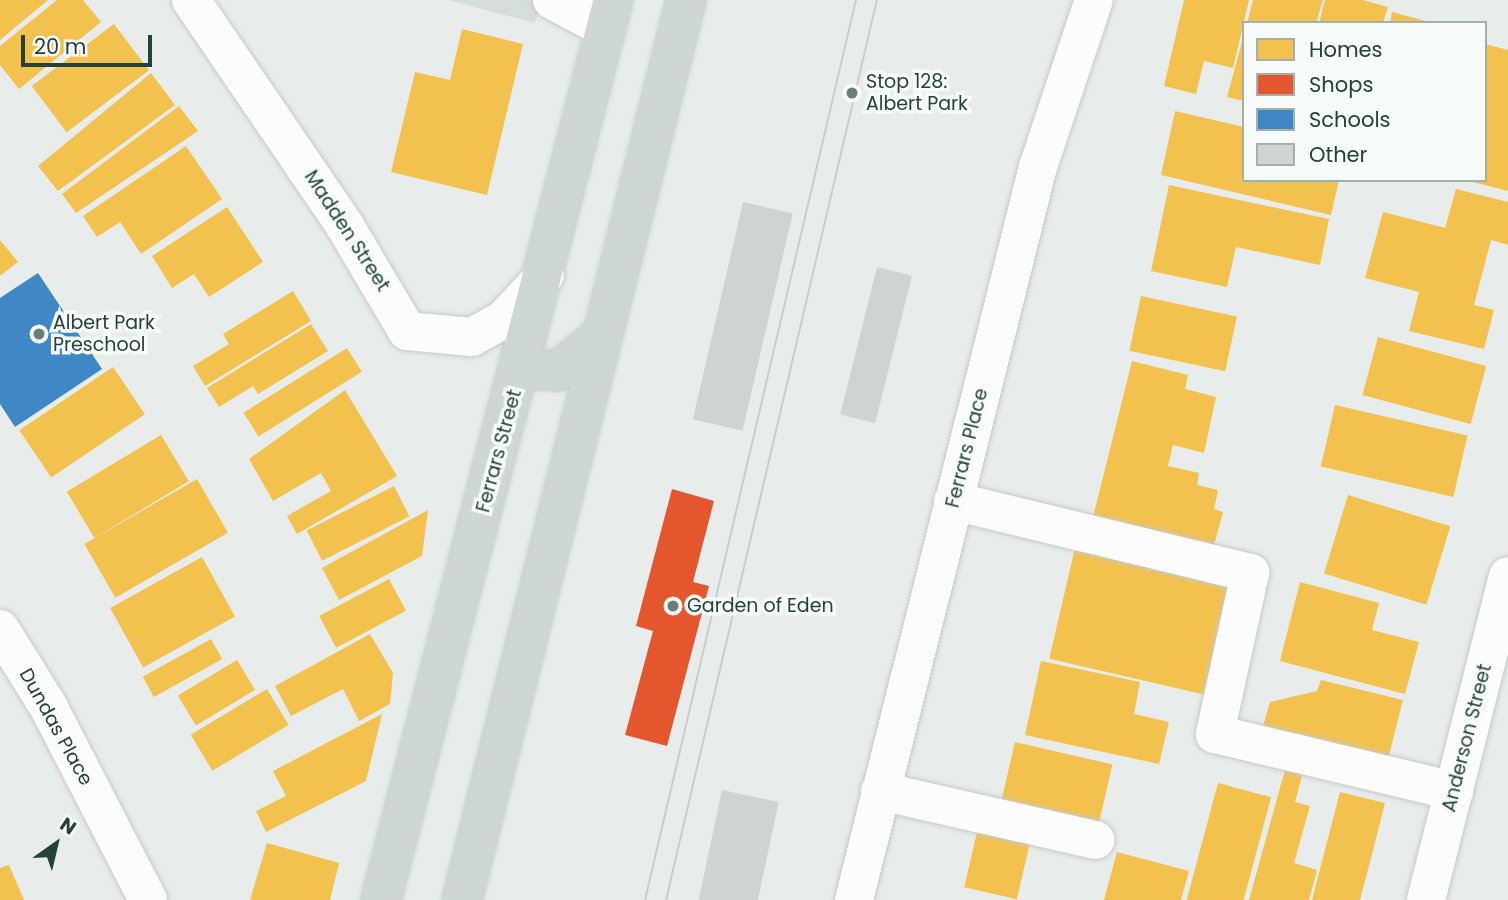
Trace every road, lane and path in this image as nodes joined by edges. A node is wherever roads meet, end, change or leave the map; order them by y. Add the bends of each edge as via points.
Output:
1 (191, 0) edge
2 (552, 0) edge
3 (686, 0) edge
4 (1094, 0) edge
5 (609, 14) edge
6 (545, 275) junction
7 (600, 337) junction
8 (521, 369) junction
9 (953, 500) junction
10 (1508, 576) edge
11 (0, 629) edge
12 (880, 791) junction
13 (1454, 791) junction
14 (1095, 840) dead end
15 (148, 900) edge
16 (380, 900) edge
17 (462, 900) edge
18 (854, 900) edge
19 (1426, 900) edge

1 - 6 street, Madden Street via 338,215 407,331 465,339 491,328
2 - 5 street
3 - 7 main road
4 - 9 street, Ferrars Place via 1038,167
5 - 6 main road, Ferrars Street
6 - 8 main road, Ferrars Street
7 - 8 main road via 558,371
7 - 17 main road
8 - 16 main road, Ferrars Street
9 - 12 street, Ferrars Place
9 - 13 street via 1250,573 1215,734
10 - 13 street, Anderson Street
11 - 15 street, Dundas Place via 48,706
12 - 14 street
12 - 18 street, Ferrars Place
13 - 19 street, Anderson Street

